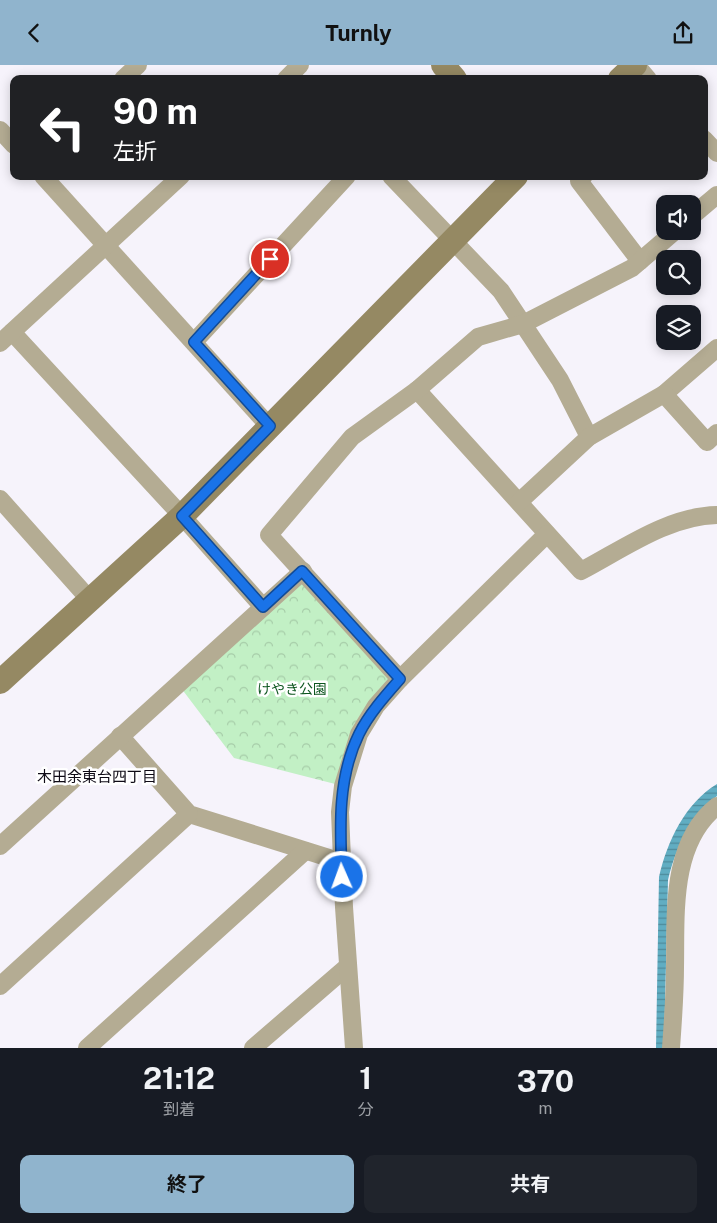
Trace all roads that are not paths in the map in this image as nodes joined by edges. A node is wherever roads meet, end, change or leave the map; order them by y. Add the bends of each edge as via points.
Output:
1 (138, 65) edge
2 (442, 65) edge
3 (635, 65) edge
4 (127, 75) edge
5 (451, 75) edge
6 (624, 75) edge
7 (644, 75) edge
8 (0, 130) edge
9 (10, 141) edge
10 (708, 143) edge
11 (717, 153) edge
12 (47, 180) edge
13 (177, 180) edge
14 (343, 180) edge
15 (395, 180) edge
16 (512, 180) edge
17 (580, 180) edge
18 (717, 195) edge
19 (701, 208) edge
20 (664, 240) edge
21 (451, 241) junction
22 (106, 245) junction
23 (640, 261) junction
24 (523, 323) junction
25 (6, 337) edge
26 (194, 342) junction
27 (717, 349) edge
28 (417, 390) junction
29 (664, 394) junction
30 (270, 426) junction
31 (717, 433) edge
32 (589, 437) junction
33 (519, 502) junction
34 (1, 503) edge
35 (717, 515) edge
36 (182, 516) junction
37 (547, 534) junction
38 (302, 571) junction
39 (90, 599) junction
40 (263, 607) junction
41 (400, 679) junction
42 (0, 682) edge
43 (120, 736) junction
44 (717, 806) edge
45 (189, 814) junction
46 (0, 846) edge
47 (304, 851) junction
48 (342, 862) junction
49 (348, 966) junction
50 (0, 986) edge
51 (87, 1048) edge
52 (253, 1048) edge
53 (354, 1048) edge
54 (671, 1048) edge

1 - 4 street
2 - 5 street
3 - 6 street
3 - 7 street
8 - 9 street
10 - 11 street
12 - 22 street
13 - 22 street
14 - 26 street
15 - 21 street
16 - 21 street
17 - 23 street
18 - 19 street
20 - 23 street
21 - 24 street via 500,291
21 - 30 street
22 - 25 street
22 - 26 street
23 - 24 street
24 - 28 street via 478,337
24 - 32 street via 560,380
25 - 36 street
26 - 30 street
27 - 29 street
28 - 33 street
28 - 38 street via 352,437 269,535
29 - 31 street via 707,442
29 - 32 street
30 - 36 street
32 - 33 street
33 - 37 street
34 - 39 street
35 - 37 street via 670,525 581,571
36 - 39 street
36 - 40 street
37 - 41 street
38 - 40 street
38 - 41 street
39 - 42 street
40 - 43 street
41 - 48 street via 376,707 359,734 348,763 340,812
43 - 45 street
43 - 46 street
44 - 54 street via 703,817 686,851 676,890
45 - 47 street
45 - 50 street
47 - 48 street
47 - 51 street
48 - 49 street
49 - 52 street
49 - 53 street

